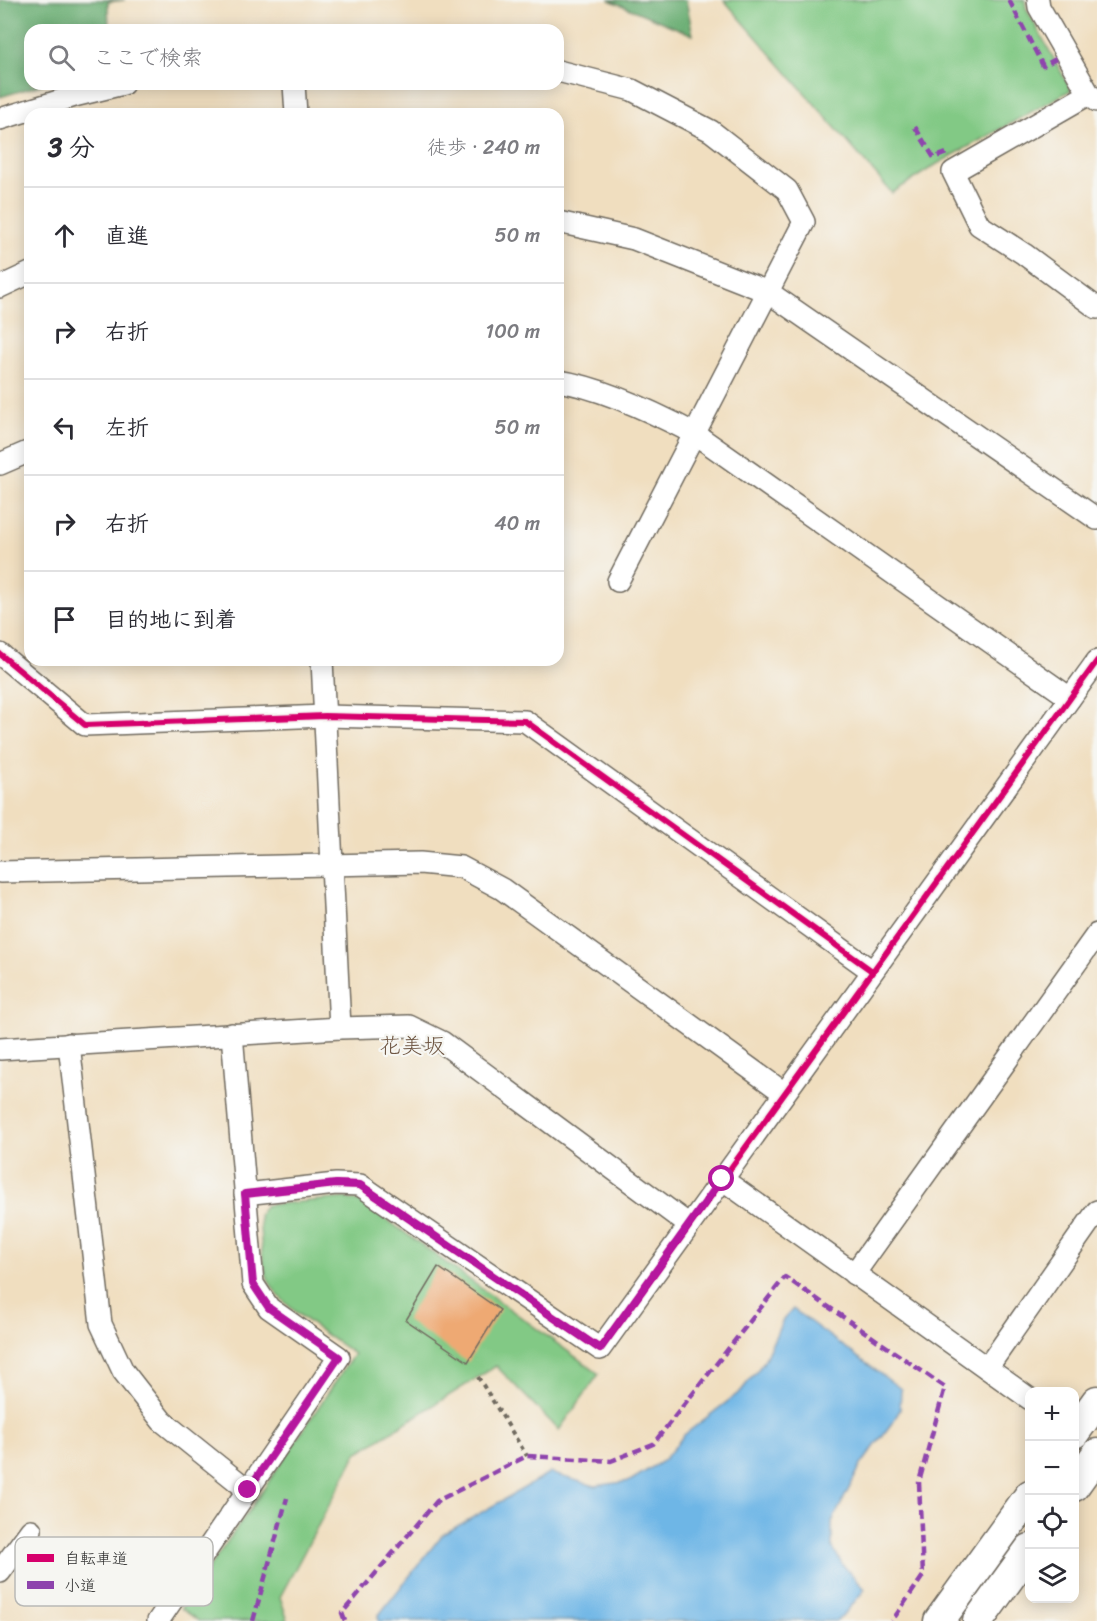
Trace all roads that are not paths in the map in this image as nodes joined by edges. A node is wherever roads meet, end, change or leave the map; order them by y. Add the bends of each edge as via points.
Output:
1 (1042, 2) edge
2 (564, 73) edge
3 (98, 90) edge
4 (294, 90) edge
5 (1093, 97) edge
6 (34, 108) edge
7 (296, 108) edge
8 (24, 111) edge
9 (0, 118) edge
10 (564, 223) edge
11 (24, 276) edge
12 (0, 286) edge
13 (768, 292) junction
14 (1097, 308) edge
15 (564, 382) edge
16 (694, 434) junction
17 (24, 454) edge
18 (0, 464) edge
19 (1097, 519) edge
20 (618, 581) dead end
21 (0, 654) edge
22 (1097, 661) edge
23 (322, 666) edge
24 (1070, 698) junction
25 (325, 716) junction
26 (332, 866) junction
27 (0, 872) edge
28 (1097, 934) edge
29 (872, 971) junction
30 (340, 1028) junction
31 (232, 1034) junction
32 (69, 1044) junction
33 (0, 1049) edge
34 (784, 1093) junction
35 (722, 1179) junction
36 (245, 1194) junction
37 (1097, 1211) edge
38 (689, 1226) junction
39 (854, 1274) junction
40 (987, 1368) junction
41 (1025, 1396) edge
42 (1097, 1401) edge
43 (1079, 1426) edge
44 (1097, 1454) edge
45 (1079, 1479) edge
46 (248, 1490) junction
47 (1025, 1501) edge
48 (31, 1530) dead end
49 (26, 1537) edge
50 (213, 1541) edge
51 (15, 1552) edge
52 (1025, 1555) edge
53 (0, 1572) edge
54 (168, 1606) edge
55 (158, 1621) edge
56 (939, 1621) edge
57 (978, 1621) edge

1 - 5 street
2 - 13 street via 632,90 711,130 787,190 804,222
3 - 6 street
4 - 7 street
5 - 14 street via 953,172 979,225
8 - 9 street
10 - 13 street via 634,238
11 - 12 street
13 - 16 street
13 - 19 street
15 - 16 street via 663,417
16 - 20 street
16 - 24 street
17 - 18 street
21 - 25 street via 85,725
22 - 24 street
23 - 25 street
24 - 29 street
25 - 26 street
25 - 29 street via 525,721
26 - 27 street
26 - 30 street
26 - 34 street via 420,863 461,867 502,889
28 - 39 street
29 - 34 street
30 - 31 street
30 - 38 street via 409,1026 442,1042
31 - 32 street
31 - 36 street
32 - 33 street
32 - 46 street via 101,1324 123,1371 162,1421
34 - 35 street
35 - 38 street
35 - 39 street
36 - 38 street via 360,1185 600,1349
36 - 46 street via 253,1284 269,1308 339,1357
37 - 40 street
39 - 40 street
40 - 41 street
42 - 43 street
44 - 45 street
46 - 50 street
47 - 56 street
48 - 49 street
51 - 53 street
52 - 57 street
54 - 55 street

